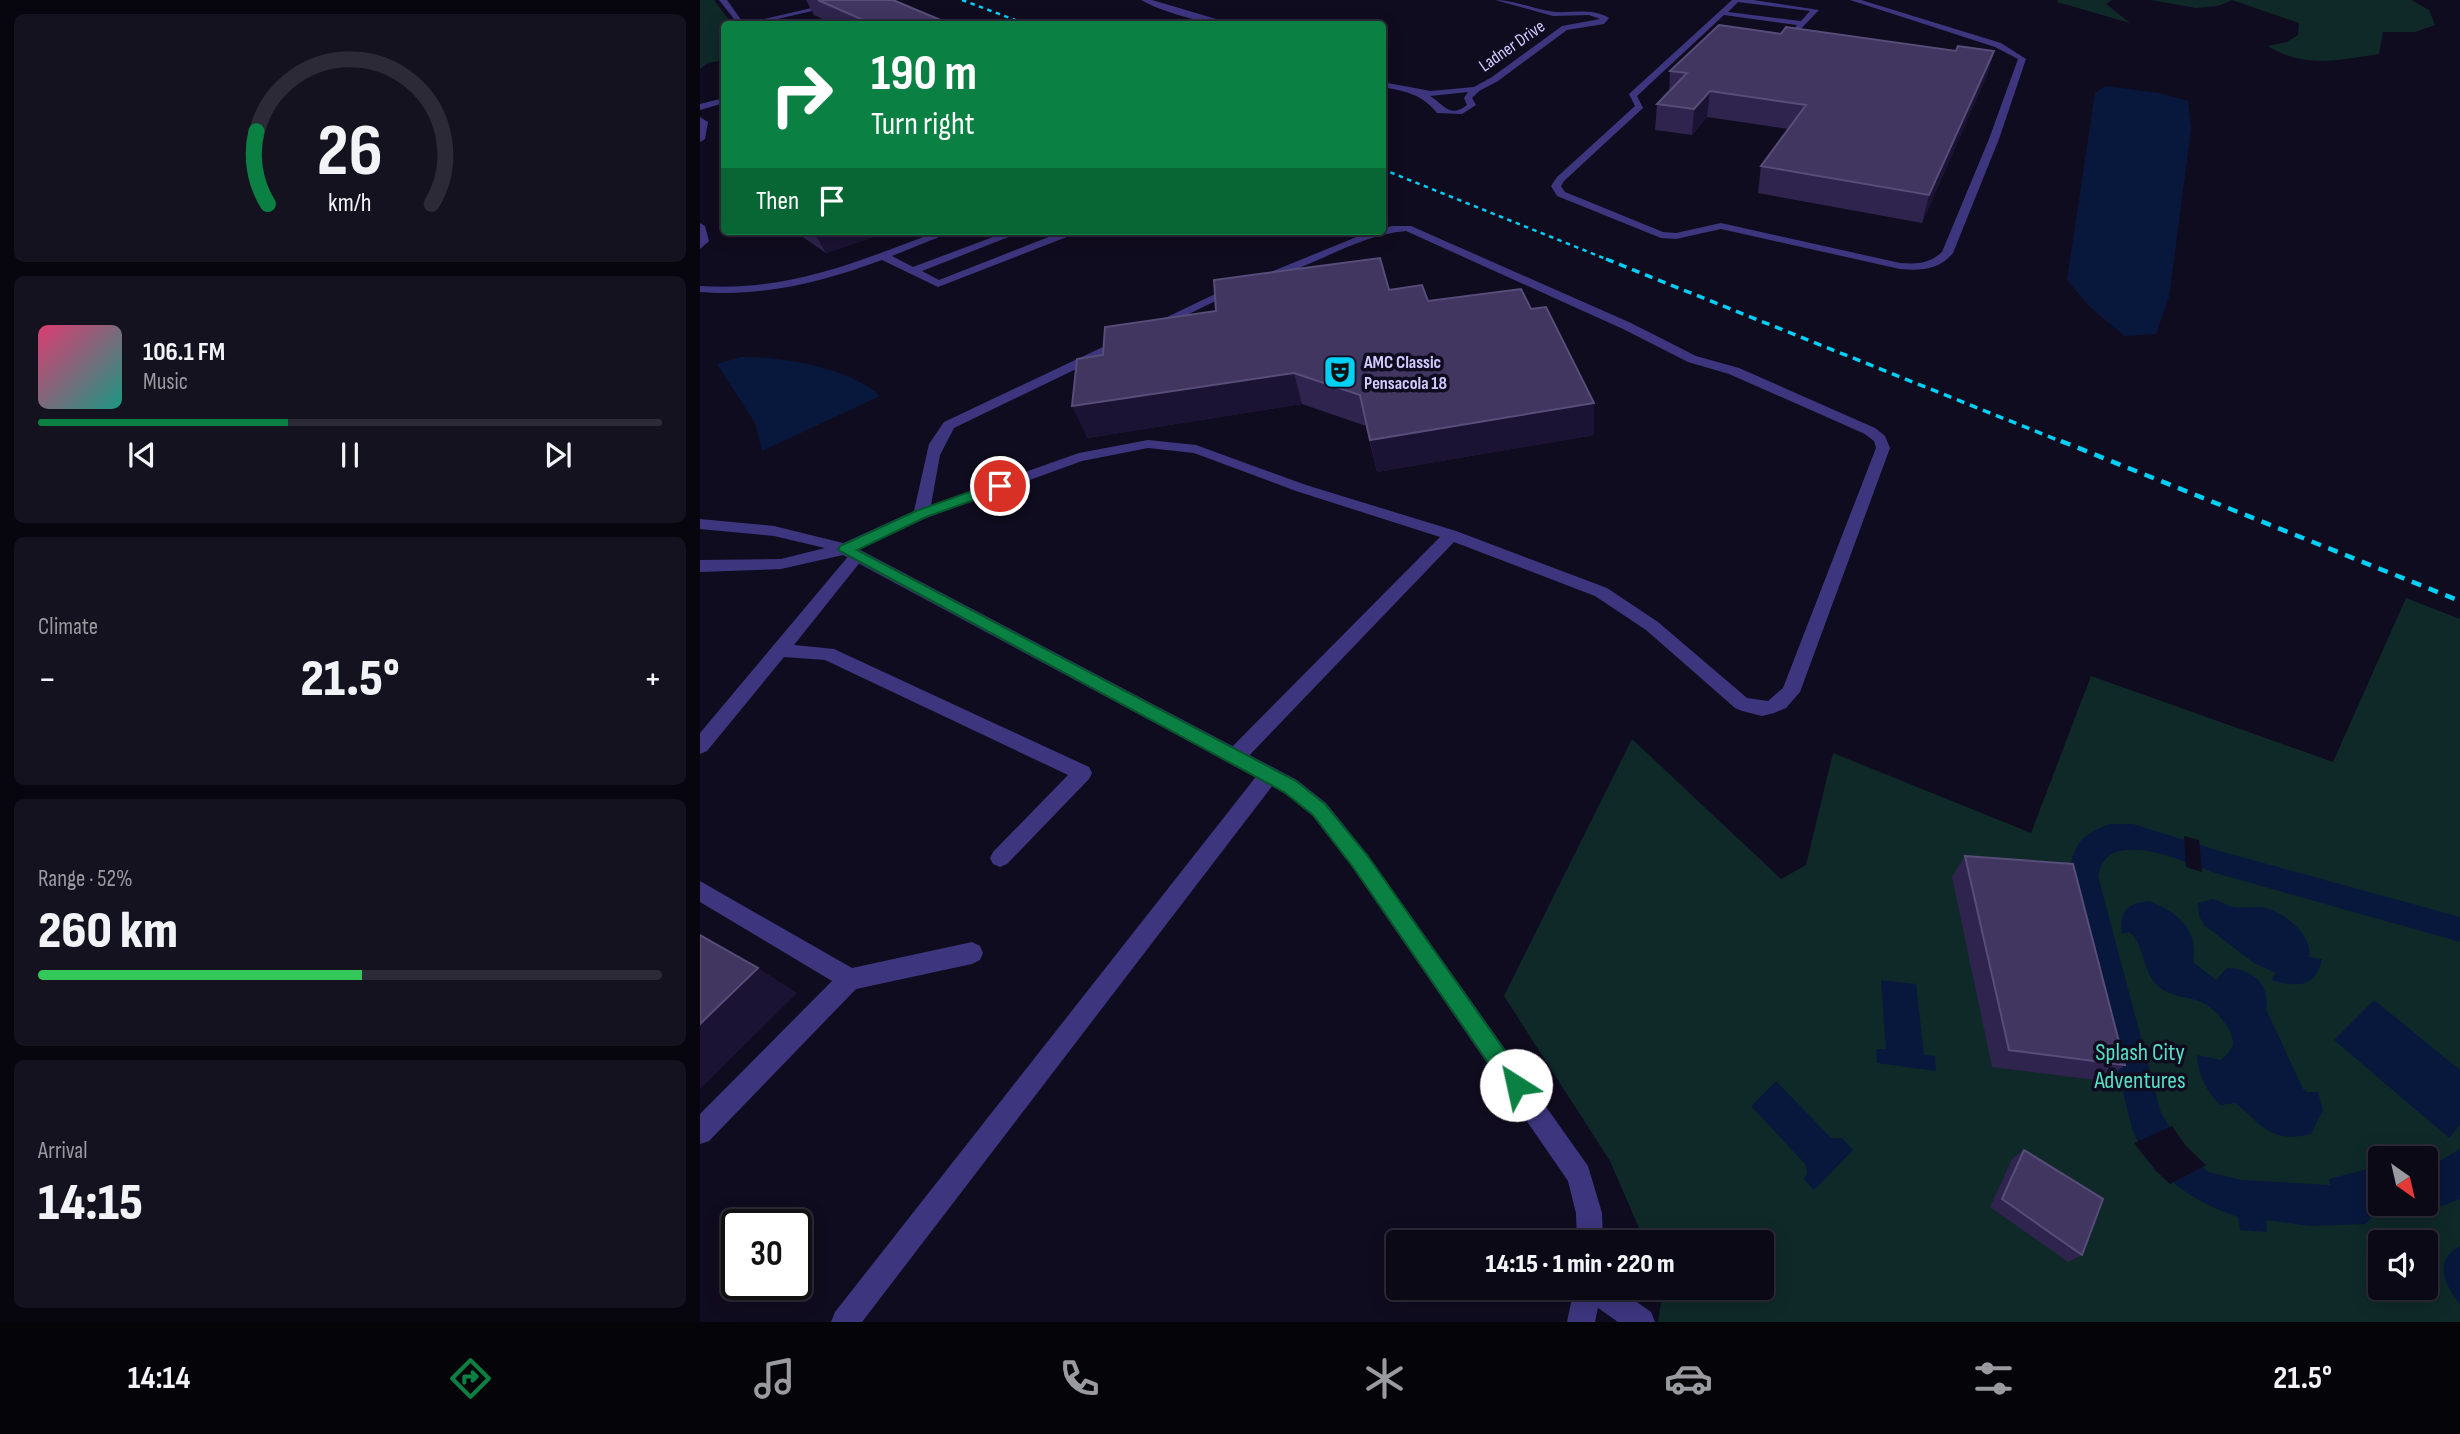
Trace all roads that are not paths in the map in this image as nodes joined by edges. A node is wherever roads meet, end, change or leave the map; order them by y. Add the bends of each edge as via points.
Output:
1 (723, 0) edge
2 (856, 0) edge
3 (884, 0) edge
4 (1145, 0) edge
5 (1499, 0) edge
6 (1736, 0) edge
7 (1854, 0) edge
8 (1722, 13) junction
9 (1553, 14) junction
10 (739, 21) edge
11 (761, 21) edge
12 (939, 21) edge
13 (1218, 21) edge
14 (1803, 24) junction
15 (1708, 25) junction
16 (1720, 27) edge
17 (1566, 28) junction
18 (1768, 33) edge
19 (1386, 86) edge
20 (1476, 89) junction
21 (1416, 93) junction
22 (721, 102) edge
23 (700, 107) edge
24 (700, 120) edge
25 (700, 139) edge
26 (700, 226) edge
27 (1386, 231) edge
28 (938, 235) edge
29 (1008, 235) edge
30 (1067, 235) edge
31 (1373, 235) edge
32 (700, 246) edge
33 (881, 255) junction
34 (912, 271) junction
35 (700, 289) edge
36 (921, 514) junction
37 (700, 524) edge
38 (1451, 535) junction
39 (851, 553) junction
40 (700, 566) edge
41 (780, 650) junction
42 (700, 746) edge
43 (1235, 757) junction
44 (1269, 775) junction
45 (1000, 858) dead end
46 (700, 891) edge
47 (972, 953) dead end
48 (850, 979) junction
49 (700, 1132) edge
50 (1590, 1230) edge
51 (1586, 1300) edge
52 (1611, 1300) edge
53 (845, 1322) edge
54 (1581, 1322) edge
55 (1641, 1322) edge

1 - 10 street
2 - 11 street
3 - 12 street
4 - 13 street
5 - 9 street
6 - 8 street
6 - 14 street via 1815,10
7 - 15 street via 1998,45 2022,59 1947,253 1927,266 1900,266 1721,226 1661,235 1561,194 1556,186 1560,179 1640,106 1632,96
8 - 14 street
8 - 15 street
9 - 17 street via 1567,19
9 - 17 street via 1591,13 1605,18
14 - 18 street via 1792,36
15 - 16 street
17 - 20 street, Ladner Drive
19 - 21 street, Ladner Drive
20 - 21 street, Ladner Drive
20 - 21 street, Ladner Drive via 1469,94 1470,109 1456,113 1440,111
22 - 23 street
24 - 25 street via 704,122
26 - 32 street via 704,241
27 - 38 street via 1419,233 1692,359 1820,408 1870,431 1883,448 1791,692 1783,702 1767,709 1741,703 1652,626 1601,592
28 - 33 street
29 - 34 street
30 - 34 street via 937,284
31 - 36 street via 1301,267 1238,287 949,425 934,445
33 - 34 street
33 - 35 street via 775,288
36 - 38 street via 1079,457 1148,444 1196,449
36 - 39 street
37 - 39 street via 759,527
38 - 43 street
39 - 40 street via 781,564
39 - 41 street
39 - 43 street
41 - 42 street
41 - 45 street via 828,654 1082,773
43 - 44 street
44 - 50 street via 1300,794 1335,827 1579,1175
44 - 53 street
46 - 48 street
47 - 48 street
48 - 49 street
51 - 54 street
52 - 55 street

